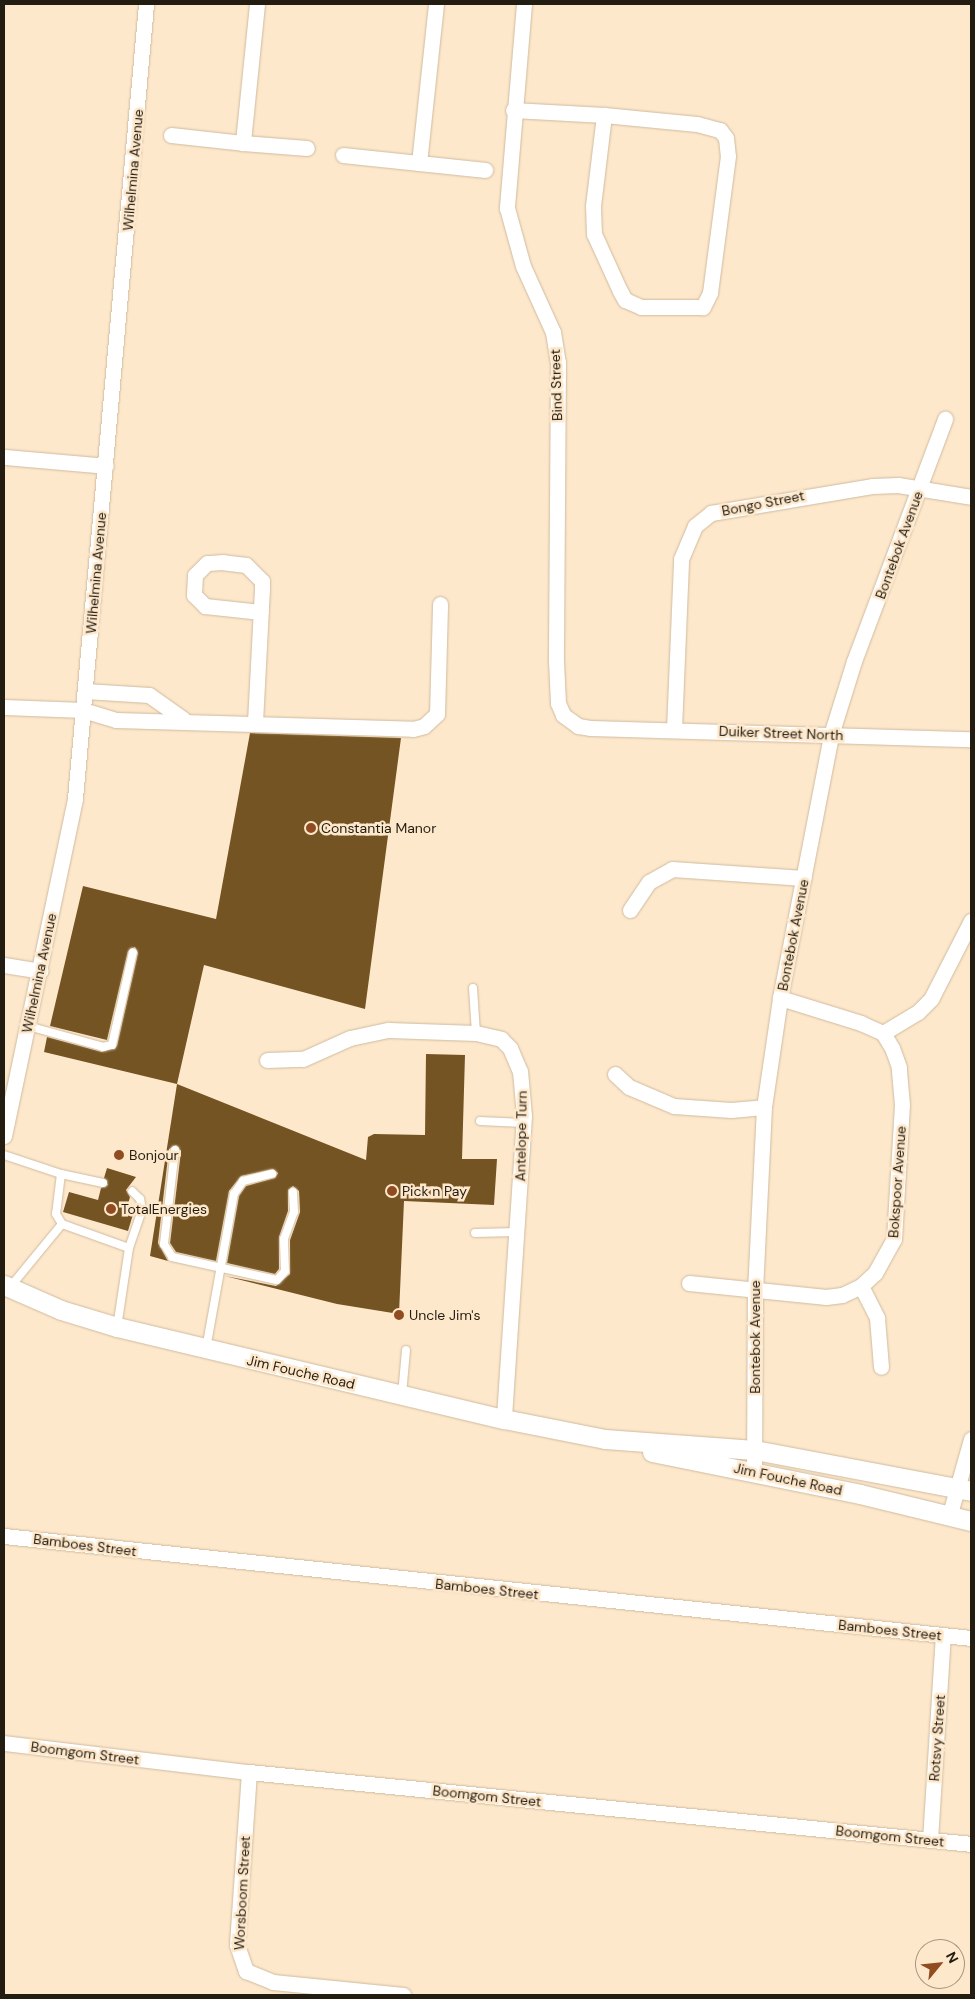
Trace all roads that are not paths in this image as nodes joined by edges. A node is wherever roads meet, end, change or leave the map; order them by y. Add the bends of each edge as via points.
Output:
1 (146, 4) edge
2 (257, 4) edge
3 (436, 4) edge
4 (524, 4) edge
5 (513, 110) junction
6 (604, 115) junction
7 (172, 136) dead end
8 (244, 143) junction
9 (307, 148) dead end
10 (343, 155) dead end
11 (419, 163) junction
12 (485, 170) dead end
13 (945, 419) dead end
14 (4, 457) edge
15 (106, 466) junction
16 (920, 490) junction
17 (971, 497) edge
18 (440, 604) dead end
19 (261, 612) junction
20 (85, 690) junction
21 (4, 707) edge
22 (83, 710) junction
23 (187, 720) junction
24 (255, 722) junction
25 (590, 728) joint
26 (674, 729) junction
27 (831, 735) junction
28 (971, 739) edge
29 (804, 878) junction
30 (630, 910) dead end
31 (971, 921) edge
32 (133, 952) dead end
33 (4, 965) edge
34 (40, 971) junction
35 (473, 988) dead end
36 (780, 998) junction
37 (28, 1026) junction
38 (476, 1032) junction
39 (884, 1033) junction
40 (267, 1060) dead end
41 (615, 1074) dead end
42 (764, 1107) junction
43 (480, 1121) dead end
44 (523, 1123) junction
45 (4, 1136) edge
46 (175, 1150) dead end
47 (4, 1155) edge
48 (61, 1174) junction
49 (272, 1174) dead end
50 (103, 1183) dead end
51 (132, 1191) dead end
52 (293, 1192) dead end
53 (62, 1224) junction
54 (518, 1232) junction
55 (475, 1233) dead end
56 (128, 1248) junction
57 (219, 1267) junction
58 (689, 1283) dead end
59 (7, 1286) edge
60 (861, 1286) junction
61 (755, 1291) junction
62 (117, 1327) junction
63 (206, 1349) junction
64 (406, 1350) dead end
65 (881, 1367) dead end
66 (402, 1395) junction
67 (504, 1418) junction
68 (605, 1439) junction
69 (971, 1439) edge
70 (755, 1450) junction
71 (754, 1471) junction
72 (965, 1490) edge
73 (949, 1517) junction
74 (971, 1521) edge
75 (4, 1536) edge
76 (943, 1635) junction
77 (971, 1638) edge
78 (4, 1743) edge
79 (249, 1772) junction
80 (930, 1840) junction
81 (971, 1844) edge
82 (403, 1995) edge

1 - 15 street, Wilhelmina Avenue
2 - 8 street
3 - 11 street
4 - 5 street, Bind Street
5 - 6 street
5 - 25 street, Bind Street via 506,208 510,230 543,304 558,362 558,703 568,720
6 - 6 street via 709,125 726,138 728,156 710,294 703,307 642,307 625,300 620,291 594,234 593,206
7 - 8 street
8 - 9 street
10 - 11 street
11 - 12 street
13 - 16 street, Bontebok Avenue
14 - 15 street
15 - 20 street, Wilhelmina Avenue
16 - 17 street, Bongo Street
16 - 26 street, Bongo Street via 872,486 803,495 711,513 695,526 681,559
16 - 27 street, Bontebok Avenue via 854,661
18 - 24 street via 437,714 424,726
19 - 19 street via 262,582 246,565 207,563 195,575 194,595 205,606
19 - 24 street
20 - 22 street, Wilhelmina Avenue
20 - 23 street via 149,695 166,710
21 - 22 street
22 - 23 street via 106,719
22 - 34 street, Wilhelmina Avenue via 75,798
23 - 24 street
25 - 26 street, Duiker Street North
26 - 27 street, Duiker Street North
27 - 28 street, Duiker Street North
27 - 29 street, Bontebok Avenue
29 - 30 street via 672,869 649,882
29 - 36 street, Bontebok Avenue
31 - 39 street via 931,999 918,1012
32 - 37 lane via 112,1045 104,1047
33 - 34 street
34 - 37 street, Wilhelmina Avenue
35 - 38 lane
36 - 39 street via 842,1015
36 - 42 street, Bontebok Avenue
37 - 45 street, Wilhelmina Avenue
38 - 40 street, Antelope Turn via 367,1033 303,1059
38 - 44 street, Antelope Turn via 501,1039 516,1058 522,1083
39 - 60 street, Bokspoor Avenue via 900,1076 898,1216 889,1254
41 - 42 street via 629,1087 674,1106 731,1110
42 - 61 street, Bontebok Avenue
43 - 44 lane
44 - 54 street, Antelope Turn
46 - 57 lane via 164,1249 172,1257
47 - 48 lane
48 - 50 lane
48 - 53 lane via 56,1206
49 - 57 lane via 250,1177 238,1185 226,1222
51 - 56 lane via 140,1199 142,1210
52 - 57 lane via 294,1212 285,1232 286,1260 281,1278 272,1282
53 - 56 lane
53 - 59 lane
54 - 55 lane
54 - 67 street, Antelope Turn
56 - 62 lane
57 - 63 lane
58 - 61 street
59 - 62 street, Jim Fouche Road via 61,1310
60 - 61 street via 826,1297
60 - 65 street via 877,1318
61 - 70 street, Bontebok Avenue
62 - 63 street, Jim Fouche Road
63 - 66 street, Jim Fouche Road
64 - 66 lane
66 - 67 street, Jim Fouche Road
67 - 68 street, Jim Fouche Road
68 - 70 street, Jim Fouche Road
68 - 71 street, Jim Fouche Road
69 - 72 street
70 - 71 street, Bontebok Avenue
70 - 72 street, Jim Fouche Road
71 - 73 street, Jim Fouche Road
72 - 73 street
73 - 74 street, Jim Fouche Road
75 - 76 street, Bamboes Street
76 - 77 street, Bamboes Street
76 - 80 street, Rotsvy Street
78 - 79 street, Boomgom Street
79 - 80 street, Boomgom Street
79 - 82 street, Worsboom Street via 237,1945 246,1971 273,1982
80 - 81 street, Boomgom Street

